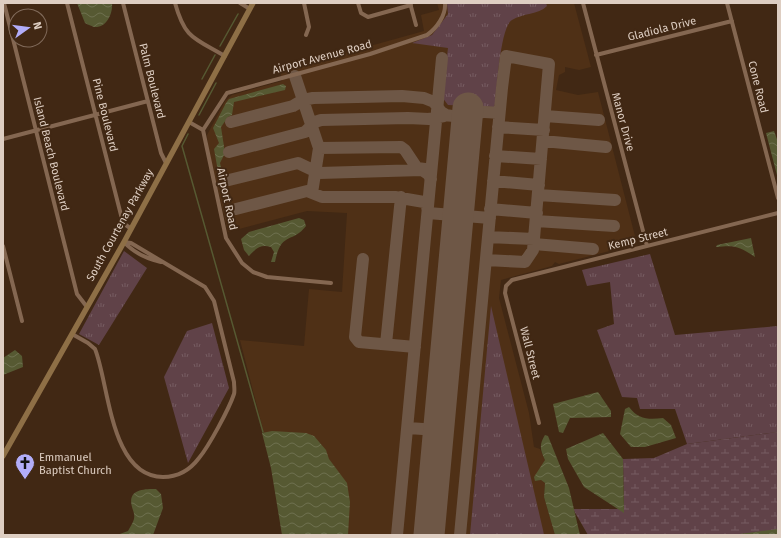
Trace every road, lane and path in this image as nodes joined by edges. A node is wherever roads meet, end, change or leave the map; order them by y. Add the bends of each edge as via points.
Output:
1 (4, 3) edge
2 (67, 3) edge
3 (123, 3) edge
4 (176, 3) edge
5 (240, 3) edge
6 (253, 3) edge
7 (304, 3) edge
8 (358, 3) edge
9 (445, 3) edge
10 (583, 3) edge
11 (727, 3) edge
12 (411, 4) edge
13 (250, 9) junction
14 (732, 21) junction
15 (416, 25) dead end
16 (306, 35) dead end
17 (596, 55) junction
18 (224, 56) junction
19 (148, 101) junction
20 (95, 114) junction
21 (188, 122) junction
22 (36, 130) junction
23 (202, 130) junction
24 (3, 139) edge
25 (166, 163) junction
26 (778, 198) edge
27 (778, 213) edge
28 (130, 228) junction
29 (124, 242) junction
30 (3, 246) edge
31 (647, 246) junction
32 (331, 283) dead end
33 (506, 286) joint
34 (87, 307) junction
35 (22, 321) dead end
36 (72, 334) junction
37 (539, 423) dead end
38 (3, 455) edge

1 - 22 street, Island Beach Boulevard
2 - 20 street, Pine Boulevard
3 - 19 street, Palm Boulevard
4 - 18 street via 180,21 188,35
5 - 13 street
6 - 13 main road, South Courtenay Parkway
7 - 16 street via 310,27
8 - 12 street via 361,13 368,17
9 - 23 street, Airport Avenue Road via 444,13 433,31 427,35 370,54 227,93
10 - 17 street, Manor Drive
11 - 14 street, Cone Road
12 - 15 street
13 - 18 main road, South Courtenay Parkway
14 - 17 street, Gladiola Drive
14 - 26 street, Cone Road
17 - 31 street, Manor Drive
18 - 21 main road, South Courtenay Parkway
19 - 20 street
19 - 25 street, Palm Boulevard
20 - 22 street
20 - 28 street, Pine Boulevard via 123,223
21 - 23 street
21 - 25 main road, South Courtenay Parkway
22 - 24 street
22 - 34 street, Island Beach Boulevard via 77,294
23 - 32 street, Airport Road via 226,238 242,263 253,272 267,277
25 - 28 main road, South Courtenay Parkway
27 - 31 street, Kemp Street
28 - 29 main road, South Courtenay Parkway
29 - 34 main road, South Courtenay Parkway
29 - 36 street via 129,248 161,262 205,287 214,301 234,382 234,393 204,452 190,469 159,477 144,472 131,460 112,419 95,349
30 - 35 street
31 - 33 street, Kemp Street via 512,280
33 - 37 street, Wall Street via 505,293
34 - 36 main road, South Courtenay Parkway
36 - 38 main road, South Courtenay Parkway

